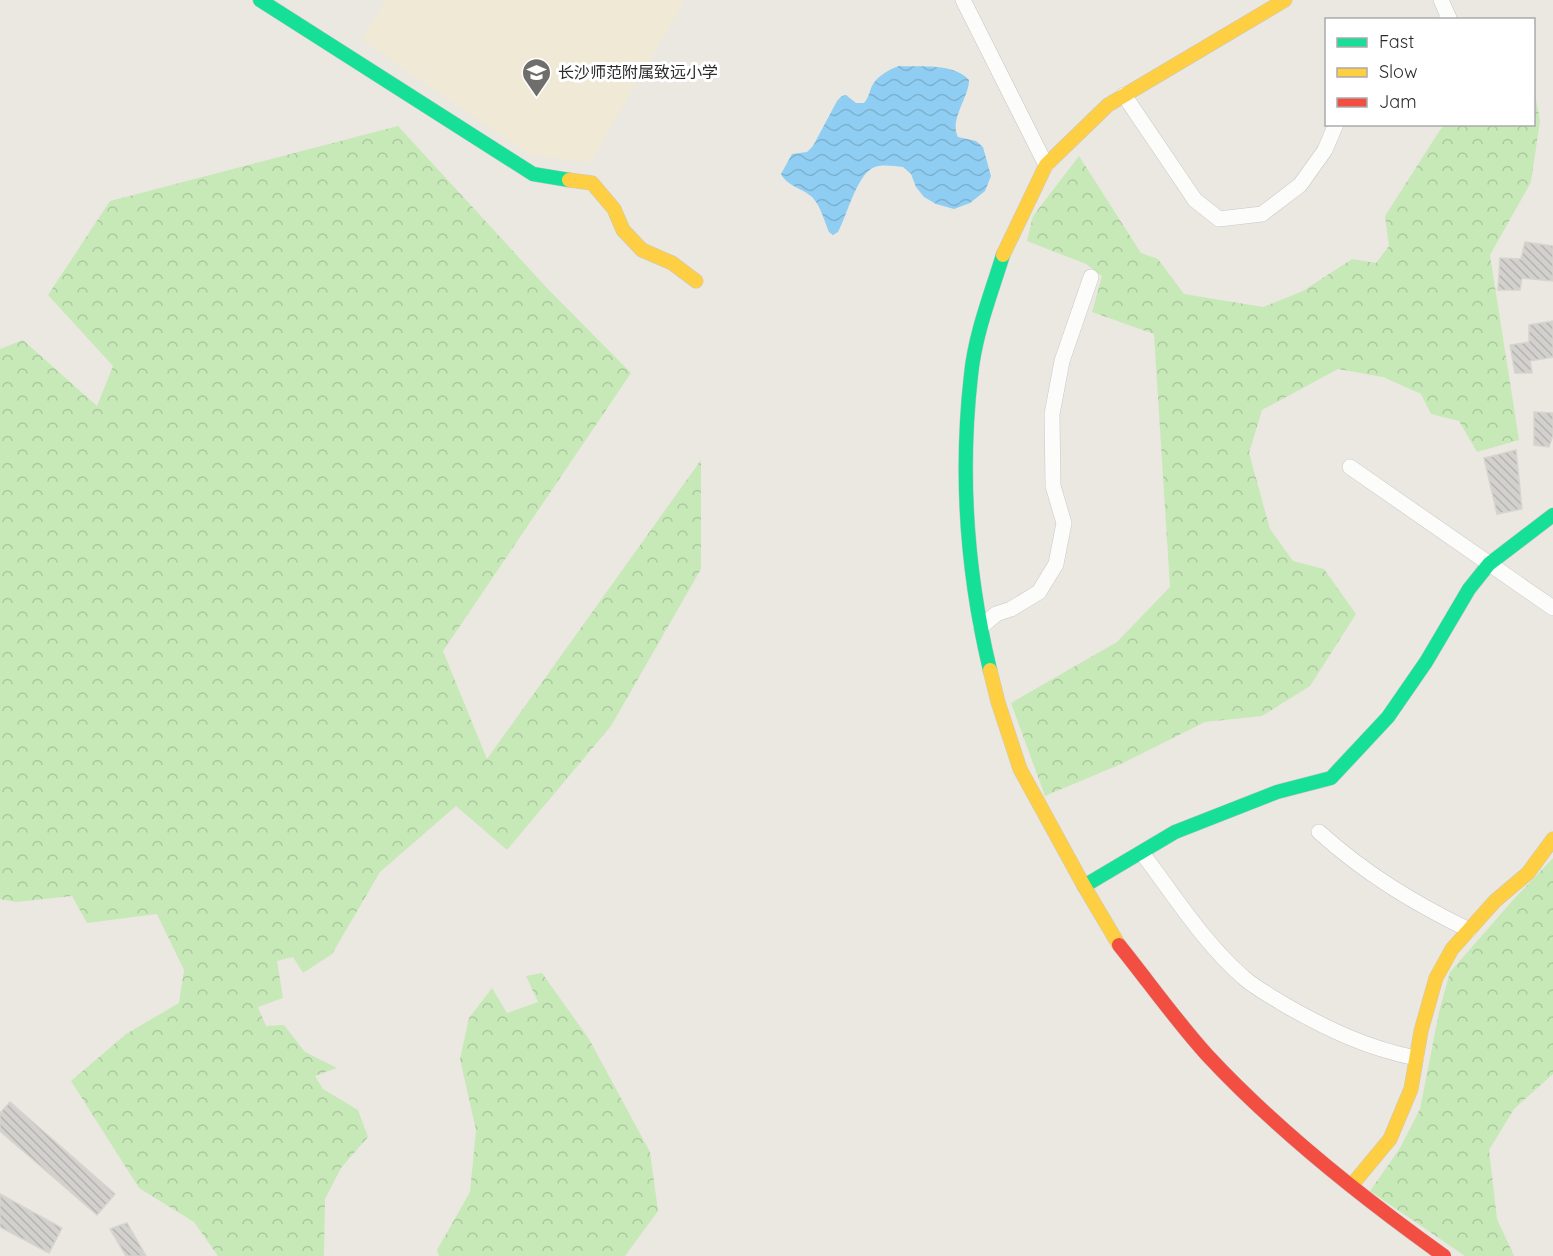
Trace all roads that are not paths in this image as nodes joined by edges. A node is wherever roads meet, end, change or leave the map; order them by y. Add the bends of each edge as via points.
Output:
1 (260, 0) edge
2 (963, 0) edge
3 (1285, 0) edge
4 (1442, 0) edge
5 (1449, 18) edge
6 (1124, 95) junction
7 (1335, 126) edge
8 (1046, 165) junction
9 (1091, 277) dead end
10 (696, 282) dead end
11 (1350, 467) dead end
12 (1553, 515) edge
13 (1489, 564) junction
14 (1553, 608) edge
15 (981, 627) junction
16 (1318, 832) dead end
17 (1553, 839) edge
18 (1142, 853) junction
19 (1084, 886) junction
20 (1469, 930) junction
21 (1416, 1058) junction
22 (1351, 1186) junction
23 (1444, 1256) edge

1 - 10 street via 533,174 592,183 614,209 623,230 642,250 672,263
2 - 8 street
3 - 6 street
4 - 5 street
6 - 7 street via 1195,200 1219,219 1262,214 1300,185 1325,150
6 - 8 street via 1108,105
8 - 15 street via 1006,246 971,373 967,526
9 - 15 street via 1062,361 1052,414 1053,486 1064,523 1056,564 1040,592 996,614
11 - 13 street
12 - 13 street
13 - 14 street
13 - 18 street via 1388,717 1331,778 1278,792 1175,832
15 - 19 street via 998,702 1020,769
16 - 20 street via 1380,881
17 - 20 street via 1528,873
18 - 19 street
18 - 21 street via 1218,952 1244,979 1337,1034
19 - 22 street via 1117,942 1207,1056 1293,1138
20 - 21 street via 1452,949 1436,978
21 - 22 street via 1411,1089 1390,1140
22 - 23 street

